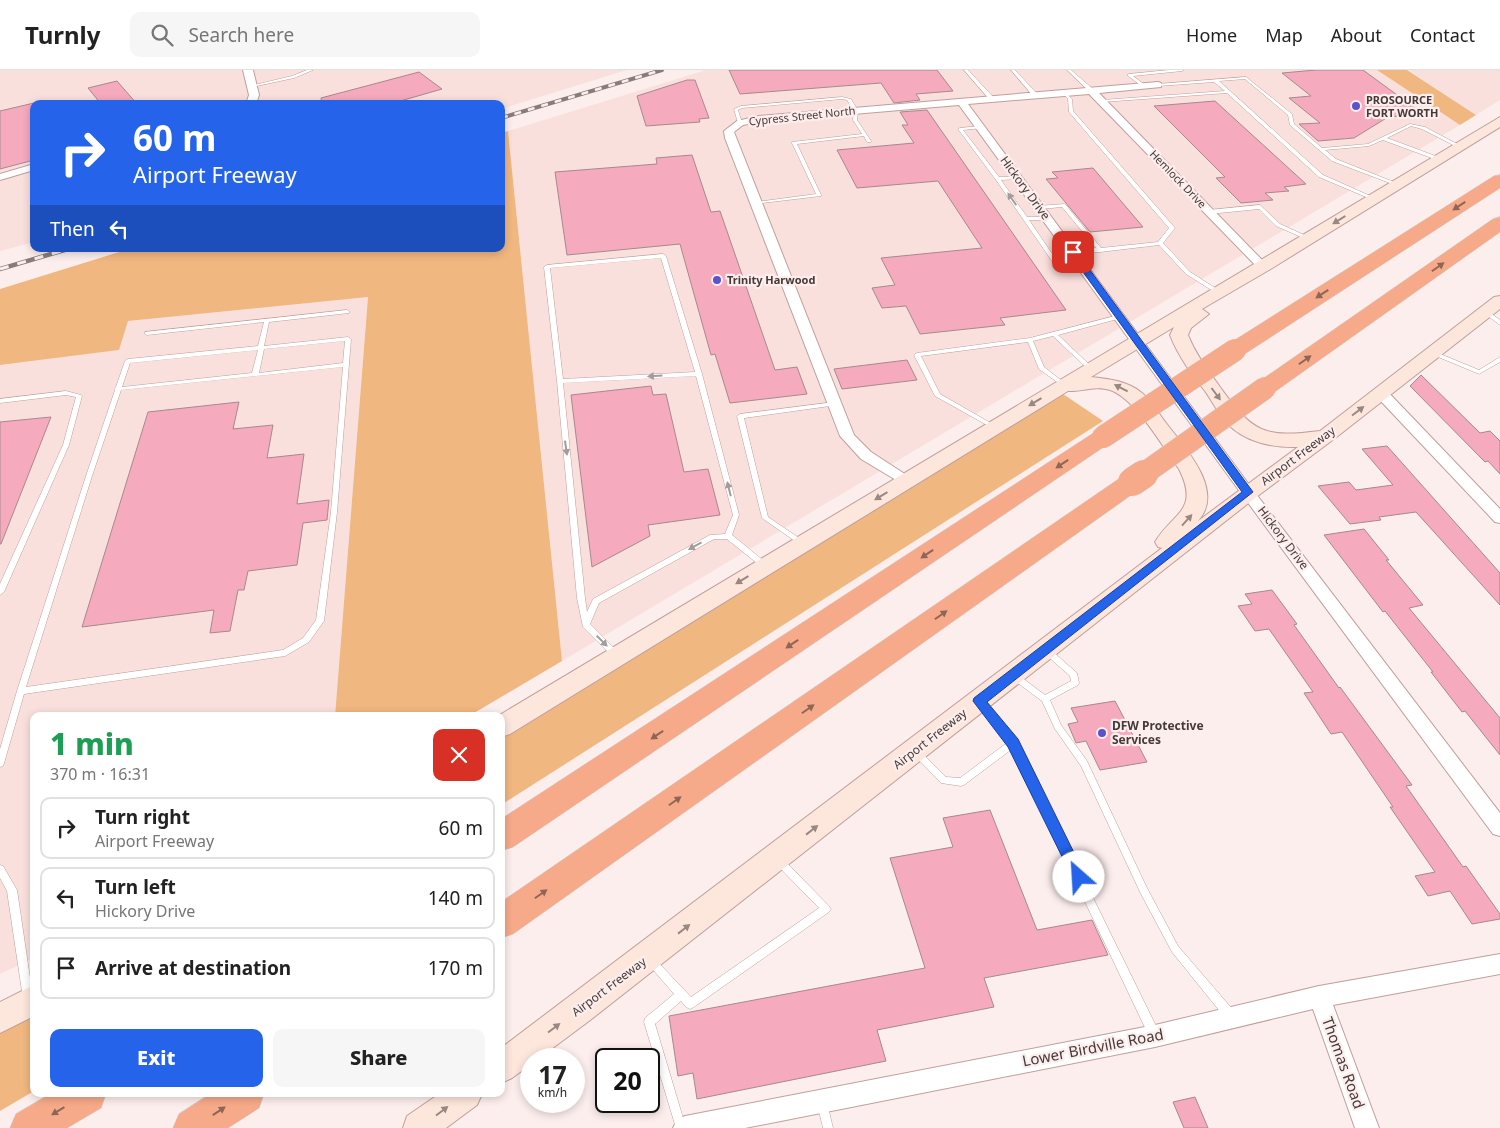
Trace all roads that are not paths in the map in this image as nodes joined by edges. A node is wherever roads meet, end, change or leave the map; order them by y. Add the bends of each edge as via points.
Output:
1 (248, 70) edge
2 (311, 70) edge
3 (966, 70) edge
4 (1013, 70) edge
5 (1069, 70) edge
6 (1182, 70) edge
7 (1215, 80) junction
8 (1158, 85) joint
9 (252, 86) junction
10 (1143, 86) junction
11 (1092, 91) junction
12 (1227, 92) junction
13 (1065, 93) junction
14 (1036, 96) junction
15 (992, 99) junction
16 (252, 100) edge
17 (1102, 101) junction
18 (788, 102) junction
19 (962, 102) junction
20 (856, 111) junction
21 (796, 116) junction
22 (1500, 121) edge
23 (740, 122) junction
24 (980, 127) junction
25 (864, 135) junction
26 (1383, 138) junction
27 (868, 141) dead end
28 (1459, 146) junction
29 (1321, 150) junction
30 (1439, 159) junction
31 (30, 168) edge
32 (0, 177) edge
33 (1018, 178) junction
34 (998, 179) junction
35 (1500, 180) edge
36 (1397, 184) junction
37 (1373, 199) junction
38 (756, 203) junction
39 (1040, 207) junction
40 (1209, 212) junction
41 (1047, 218) junction
42 (1026, 219) junction
43 (1500, 223) edge
44 (1310, 238) junction
45 (1160, 243) junction
46 (1100, 250) junction
47 (1075, 255) junction
48 (1263, 267) junction
49 (1218, 292) junction
50 (347, 312) dead end
51 (1495, 312) edge
52 (1120, 316) junction
53 (267, 320) junction
54 (147, 333) dead end
55 (1054, 334) junction
56 (1030, 340) junction
57 (1139, 342) junction
58 (261, 348) junction
59 (1433, 353) junction
60 (1500, 359) edge
61 (344, 365) junction
62 (1091, 369) junction
63 (699, 374) junction
64 (255, 375) junction
65 (560, 381) junction
66 (1060, 387) junction
67 (117, 389) junction
68 (1381, 393) junction
69 (0, 401) edge
70 (835, 404) junction
71 (994, 428) junction
72 (1327, 435) junction
73 (906, 481) junction
74 (1248, 492) junction
75 (1500, 518) edge
76 (728, 536) junction
77 (802, 544) junction
78 (766, 566) junction
79 (0, 592) edge
80 (1104, 605) junction
81 (586, 625) junction
82 (1046, 650) junction
83 (617, 656) junction
84 (1012, 675) junction
85 (21, 691) junction
86 (1045, 699) junction
87 (979, 701) junction
88 (505, 725) edge
89 (1013, 743) junction
90 (915, 751) junction
91 (0, 764) edge
92 (1500, 828) edge
93 (505, 834) edge
94 (776, 858) junction
95 (0, 869) edge
96 (505, 919) edge
97 (647, 957) junction
98 (1500, 964) edge
99 (30, 995) edge
100 (681, 995) junction
101 (1319, 997) junction
102 (30, 1002) edge
103 (0, 1018) edge
104 (1232, 1018) junction
105 (1155, 1036) junction
106 (505, 1064) edge
107 (82, 1097) edge
108 (240, 1097) edge
109 (462, 1097) edge
110 (822, 1101) junction
111 (30, 1128) edge
112 (193, 1128) edge
113 (419, 1128) edge
114 (681, 1128) edge
115 (685, 1128) edge
116 (828, 1128) edge
117 (1367, 1128) edge

1 - 9 street
2 - 9 lane
3 - 15 lane
4 - 14 lane
5 - 11 lane
6 - 10 lane via 1130,75
7 - 8 lane
7 - 12 lane
7 - 29 lane via 1246,78 1290,116 1292,124
8 - 10 street, Cypress Street North
9 - 16 street
10 - 11 street, Cypress Street North
11 - 13 street, Cypress Street North
11 - 17 street, Hemlock Drive
12 - 17 lane
12 - 37 lane via 1321,176
13 - 14 street, Cypress Street North
13 - 45 lane via 1070,99 1071,111 1172,228
14 - 15 street, Cypress Street North
15 - 19 street, Cypress Street North
17 - 40 street, Hemlock Drive
18 - 20 lane via 842,98 849,100
18 - 21 lane
18 - 23 lane via 741,107 736,110
19 - 20 street, Cypress Street North
19 - 24 street, Hickory Drive
20 - 21 street, Cypress Street North
20 - 25 lane via 855,120
21 - 23 street, Cypress Street North
22 - 28 main road
23 - 38 street, Cypress Street North via 729,131 730,138
24 - 33 street, Hickory Drive
24 - 34 lane via 960,129
25 - 27 lane
25 - 38 lane via 794,143 819,195
26 - 28 lane via 1410,126 1422,128
26 - 29 lane via 1369,145
26 - 30 lane
28 - 30 main road
29 - 36 lane via 1334,160
30 - 36 main road
31 - 32 street
33 - 34 lane
33 - 39 street, Hickory Drive
42 -> 34 lane
35 -> 93 highway, bridge via 1235,350
36 - 37 main road
37 -> 44 main road
38 - 70 street, Cypress Street North
39 - 41 street, Hickory Drive
39 - 46 lane via 1063,205
40 - 44 lane via 1260,207 1278,225
40 - 48 street, Hemlock Drive
41 - 42 lane
41 - 47 street, Hickory Drive
42 - 47 lane via 1054,260
96 -> 43 highway, bridge
44 - 48 main road
45 - 46 lane
45 - 49 lane via 1188,273
46 - 47 lane
47 - 52 street, Hickory Drive
48 - 49 main road
49 - 57 main road
49 -> 72 main road via 1220,302 1184,325 1180,335 1186,355 1238,423 1258,435 1298,442
50 - 53 lane
51 - 59 main road, Airport Freeway
52 - 55 lane
52 - 57 street, Hickory Drive
53 - 54 lane
53 - 58 lane
55 - 56 lane
55 - 62 lane
56 - 66 lane via 1041,368
56 - 71 lane via 917,355 937,395
57 - 62 main road
57 - 74 street, Hickory Drive
58 - 61 lane via 348,339
58 - 64 lane
58 - 67 lane via 128,361
59 - 60 lane via 1479,372
59 - 68 main road, Airport Freeway
61 - 64 lane
61 - 85 lane via 334,512 320,621 306,640 285,653
62 - 66 main road
63 -> 65 lane
63 - 65 lane via 663,256 547,266
76 -> 63 lane via 736,515
64 - 67 lane
65 -> 81 lane
66 -> 71 main road
80 -> 66 main road via 1194,512 1195,481 1136,397 1114,385 1085,382
67 - 85 lane
72 -> 68 main road, Airport Freeway
68 - 75 street
69 - 79 lane via 66,393 79,396 66,445
70 - 73 street, Cypress Street North via 854,446
70 - 77 lane via 740,416 765,518
71 - 73 main road
72 - 74 main road, Airport Freeway
73 -> 77 main road
74 - 80 main road, Airport Freeway
74 - 92 street, Hickory Drive
76 - 78 lane
76 -> 81 lane via 713,537 596,601
77 - 78 main road
78 -> 83 main road
80 - 82 main road, Airport Freeway
81 -> 83 lane
82 - 84 main road, Airport Freeway
82 - 86 lane via 1074,675 1075,683
83 - 88 main road
84 - 86 lane
84 - 87 main road, Airport Freeway
85 - 91 lane
86 - 104 lane via 1058,727 1084,764 1175,949
87 - 89 lane
87 - 90 main road, Airport Freeway
89 - 90 lane via 961,782 944,780
89 - 105 lane
94 -> 90 main road, Airport Freeway
97 -> 94 main road, Airport Freeway
94 - 100 lane via 826,909 690,1004
95 - 99 lane via 12,890
97 - 100 lane
106 -> 97 main road, Airport Freeway
98 - 101 street, Lower Birdville Road
100 - 114 lane via 650,1022
101 - 104 street, Lower Birdville Road
101 - 117 street, Thomas Road
102 - 103 main road
104 - 105 street, Lower Birdville Road
105 - 110 street, Lower Birdville Road
107 -> 111 highway
112 -> 108 highway
113 -> 109 main road
110 - 115 street, Lower Birdville Road
110 - 116 lane

